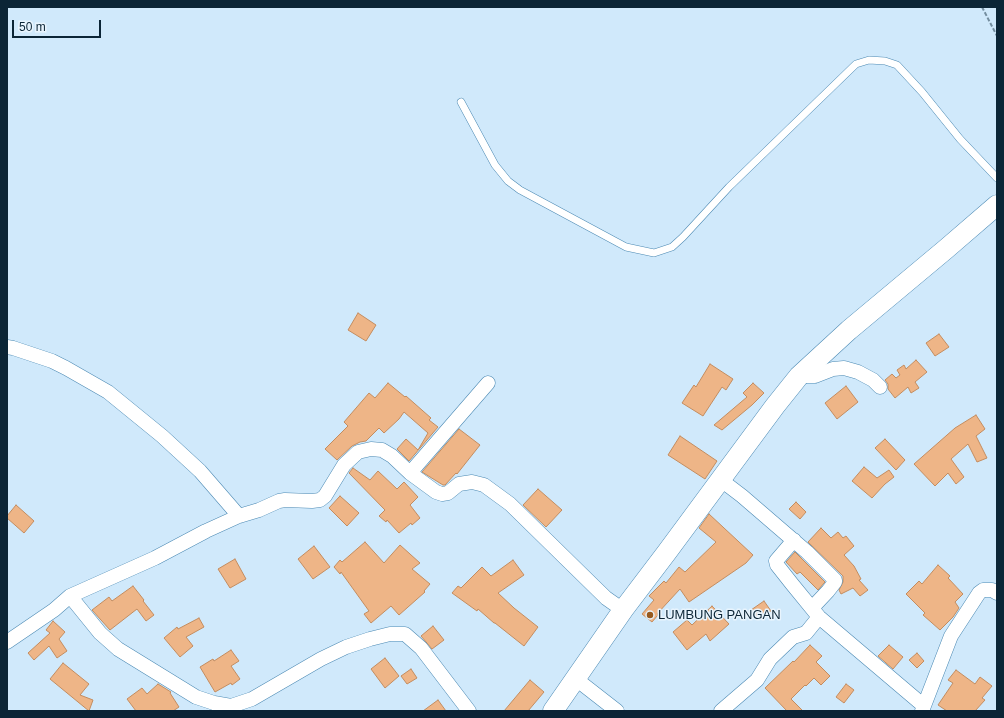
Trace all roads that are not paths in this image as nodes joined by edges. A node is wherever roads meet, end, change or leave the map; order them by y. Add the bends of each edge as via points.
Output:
1 (461, 102) dead end
2 (997, 178) edge
3 (997, 204) edge
4 (7, 347) edge
5 (800, 376) junction
6 (488, 383) dead end
7 (880, 387) dead end
8 (410, 473) junction
9 (721, 480) junction
10 (239, 516) junction
11 (794, 540) junction
12 (997, 593) edge
13 (70, 596) junction
14 (623, 610) junction
15 (816, 612) junction
16 (7, 642) edge
17 (576, 679) junction
18 (232, 709) edge
19 (923, 709) edge
20 (469, 711) edge
21 (553, 711) edge
22 (617, 711) edge
23 (721, 711) edge

1 - 2 lane via 495,165 508,181 626,247 654,253 672,247 729,187 856,64 869,60 897,65
3 - 5 street via 849,330
4 - 10 street via 52,361 108,392 200,471
5 - 7 street via 815,376 844,368 863,374
5 - 9 street
6 - 8 street
8 - 10 street via 392,456 382,450 371,448 358,452 344,465 320,500 285,500
8 - 14 street via 442,494 448,493 459,484 472,482 484,485 510,504 606,598
9 - 11 street
9 - 14 street
10 - 13 street via 140,566
11 - 15 street via 776,563
11 - 15 street via 835,580
12 - 19 street via 983,590 975,598 951,636
13 - 16 street
13 - 18 street via 100,633 118,649 196,697
14 - 17 street
15 - 19 street
15 - 23 street via 806,633 793,637 772,657 757,680
17 - 21 street
17 - 22 street
18 - 20 street via 346,647 390,634 405,634 421,648

